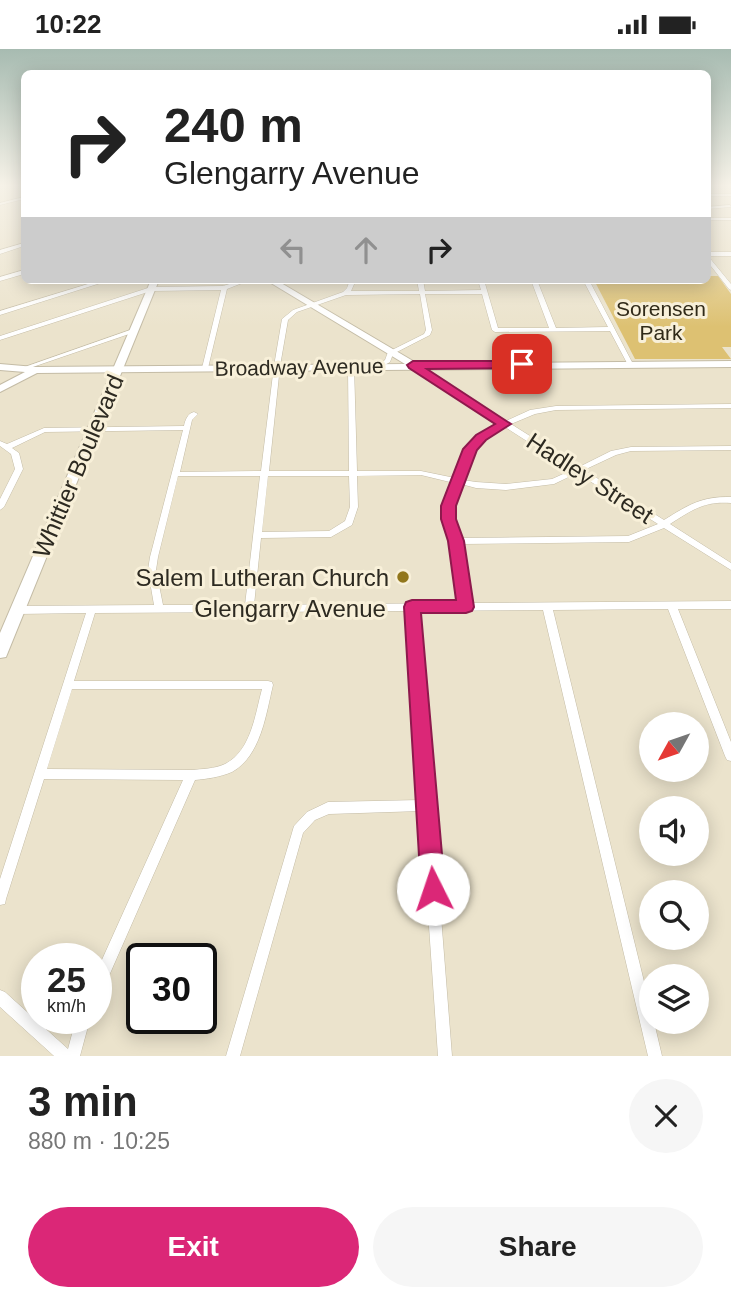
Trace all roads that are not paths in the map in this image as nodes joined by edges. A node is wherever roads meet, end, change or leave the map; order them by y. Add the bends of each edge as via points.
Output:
1 (21, 246) edge
2 (0, 252) edge
3 (731, 254) edge
4 (711, 255) edge
5 (711, 260) edge
6 (21, 273) edge
7 (0, 279) edge
8 (94, 284) edge
9 (153, 284) edge
10 (236, 284) edge
11 (277, 284) edge
12 (352, 284) edge
13 (421, 284) edge
14 (482, 284) edge
15 (536, 284) edge
16 (588, 284) edge
17 (224, 288) junction
18 (731, 288) edge
19 (484, 292) junction
20 (345, 293) junction
21 (422, 293) junction
22 (312, 305) junction
23 (0, 313) edge
24 (553, 329) junction
25 (612, 330) junction
26 (133, 331) junction
27 (0, 338) edge
28 (390, 353) junction
29 (56, 359) junction
30 (630, 364) junction
31 (731, 364) edge
32 (381, 365) junction
33 (413, 365) junction
34 (277, 366) junction
35 (351, 366) junction
36 (0, 367) edge
37 (119, 368) junction
38 (205, 368) junction
39 (66, 369) junction
40 (18, 370) junction
41 (35, 370) junction
42 (0, 376) edge
43 (0, 387) edge
44 (731, 406) edge
45 (194, 414) dead end
46 (505, 424) junction
47 (187, 428) junction
48 (93, 429) junction
49 (4, 445) edge
50 (731, 448) edge
51 (579, 470) junction
52 (354, 473) junction
53 (175, 474) junction
54 (265, 474) junction
55 (457, 481) junction
56 (731, 500) edge
57 (0, 507) edge
58 (663, 525) junction
59 (257, 535) junction
60 (456, 541) junction
61 (731, 567) edge
62 (731, 605) edge
63 (547, 606) junction
64 (672, 606) junction
65 (412, 607) junction
66 (466, 607) junction
67 (249, 608) junction
68 (92, 609) junction
69 (159, 609) junction
70 (18, 610) junction
71 (0, 652) edge
72 (68, 685) junction
73 (731, 755) edge
74 (40, 774) junction
75 (191, 775) junction
76 (427, 805) junction
77 (0, 899) edge
78 (112, 953) edge
79 (0, 997) edge
80 (79, 1034) edge
81 (65, 1056) edge
82 (73, 1056) edge
83 (233, 1056) edge
84 (445, 1056) edge
85 (655, 1056) edge

1 - 2 street
3 - 4 street
5 - 18 street
6 - 7 street
8 - 23 street
9 - 17 street
9 - 26 main road, Whittier Boulevard
9 - 27 street
10 - 17 street
11 - 22 street, Hadley Street
12 - 20 street
13 - 21 street
14 - 19 street
15 - 24 street
16 - 25 street
17 - 38 street
19 - 21 street
19 - 24 street via 495,330
20 - 21 street
20 - 22 street
21 - 28 street via 429,330
22 - 28 street, Hadley Street
22 - 34 street via 285,319
24 - 25 street
25 - 30 street
26 - 29 street
26 - 37 main road, Whittier Boulevard
28 - 32 street
28 - 33 street, Hadley Street
29 - 39 street via 55,363
29 - 40 street
29 - 41 street
30 - 31 street, Broadway Avenue
30 - 33 street, Broadway Avenue
32 - 33 street, Broadway Avenue
32 - 35 street, Broadway Avenue
33 - 46 street, Hadley Street
34 - 35 street, Broadway Avenue
34 - 38 street, Broadway Avenue
34 - 54 street
35 - 52 street
36 - 40 street
37 - 38 street, Broadway Avenue
37 - 39 street
37 - 48 main road, Whittier Boulevard
39 - 41 street
40 - 41 street
41 - 43 street
42 - 43 street
44 - 46 street via 556,408
45 - 47 street
46 - 51 street, Hadley Street
46 - 55 street via 470,449
47 - 48 street
47 - 53 street
48 - 49 street via 44,430
48 - 70 main road, Whittier Boulevard
49 - 57 street via 15,453 19,469
50 - 51 street via 631,449
51 - 55 street via 527,486
51 - 58 street, Hadley Street
52 - 54 street
52 - 55 street via 421,473
52 - 59 street via 349,523 323,534
53 - 54 street
53 - 69 street via 152,570
54 - 59 street
55 - 60 street via 449,506
56 - 58 street via 705,501
58 - 60 street via 615,540
58 - 61 street, Hadley Street
59 - 67 street
60 - 66 street
62 - 64 street, Glengarry Avenue
63 - 64 street, Glengarry Avenue
63 - 66 street, Glengarry Avenue
63 - 85 street
64 - 73 street
65 - 66 street, Glengarry Avenue
65 - 67 street, Glengarry Avenue
65 - 76 street
67 - 69 street, Glengarry Avenue
68 - 69 street, Glengarry Avenue
68 - 70 street, Glengarry Avenue
68 - 72 street
70 - 71 main road, Whittier Boulevard
72 - 74 street
72 - 75 street via 268,685 244,756 215,774
74 - 75 street
74 - 77 street
75 - 78 street
76 - 83 street via 328,808 311,816 298,830
76 - 84 street
79 - 81 street
80 - 82 street

